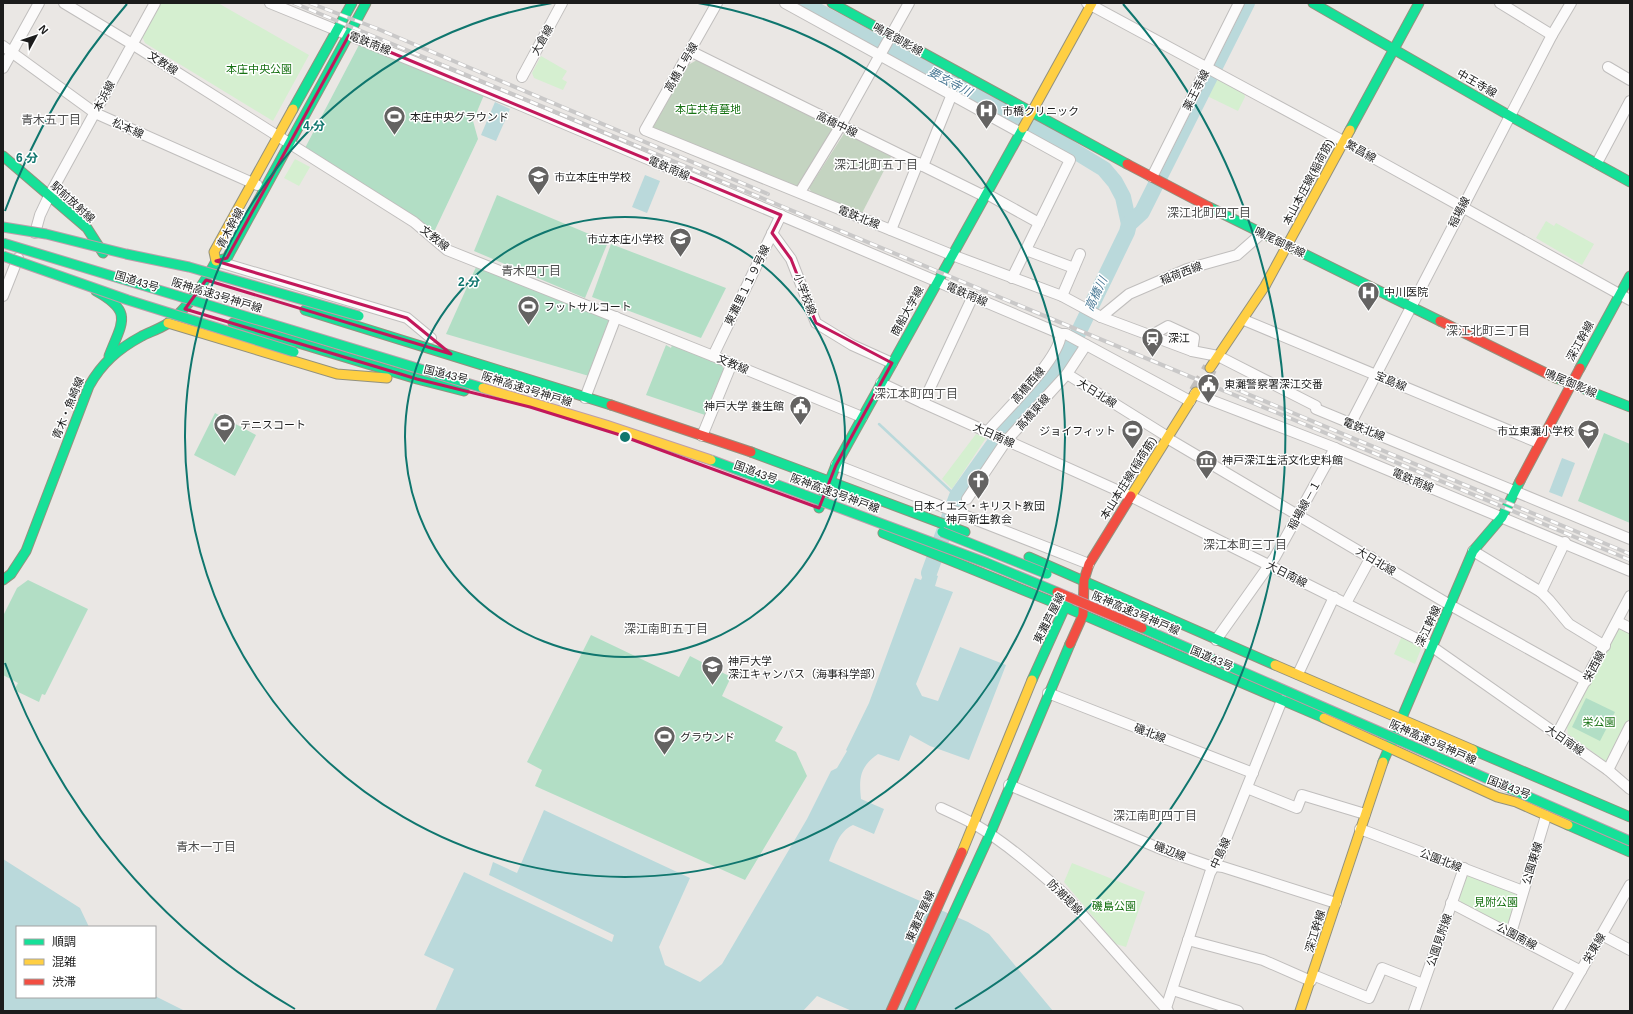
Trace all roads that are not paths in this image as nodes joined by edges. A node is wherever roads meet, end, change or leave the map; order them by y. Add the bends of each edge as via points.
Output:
1 (40, 3) edge
2 (64, 3) edge
3 (155, 3) edge
4 (270, 3) edge
5 (366, 3) edge
6 (562, 3) edge
7 (718, 3) edge
8 (785, 3) edge
9 (832, 3) edge
10 (909, 3) edge
11 (1239, 3) edge
12 (1313, 3) edge
13 (1419, 3) edge
14 (1500, 3) edge
15 (1571, 3) edge
16 (350, 4) edge
17 (1090, 4) edge
18 (336, 30) junction
19 (349, 34) junction
20 (1552, 35) junction
21 (132, 44) junction
22 (3, 46) edge
23 (885, 47) junction
24 (1393, 49) junction
25 (690, 51) junction
26 (12, 53) junction
27 (3, 68) edge
28 (1207, 68) junction
29 (1608, 68) dead end
30 (522, 77) dead end
31 (1630, 80) edge
32 (952, 94) junction
33 (1630, 101) edge
34 (95, 113) junction
35 (1031, 115) junction
36 (1510, 116) junction
37 (841, 126) junction
38 (645, 130) joint
39 (1023, 130) junction
40 (277, 136) junction
41 (1344, 141) junction
42 (289, 144) junction
43 (3, 156) edge
44 (1597, 163) junction
45 (920, 164) junction
46 (1153, 177) junction
47 (252, 182) junction
48 (1630, 182) edge
49 (264, 188) junction
50 (800, 192) junction
51 (985, 194) junction
52 (49, 196) junction
53 (1462, 208) junction
54 (781, 215) junction
55 (3, 223) edge
56 (1039, 223) junction
57 (3, 229) edge
58 (891, 230) junction
59 (35, 233) junction
60 (772, 233) junction
61 (1262, 233) junction
62 (3, 243) edge
63 (1287, 245) junction
64 (64, 248) dead end
65 (1026, 250) junction
66 (3, 251) edge
67 (1080, 254) dead end
68 (952, 255) junction
69 (3, 256) edge
70 (19, 256) junction
71 (99, 256) junction
72 (110, 262) dead end
73 (216, 262) junction
74 (51, 267) junction
75 (1074, 268) junction
76 (1630, 276) edge
77 (1012, 278) junction
78 (206, 280) junction
79 (937, 281) junction
80 (187, 285) dead end
81 (210, 292) dead end
82 (1620, 295) junction
83 (3, 296) edge
84 (973, 296) junction
85 (1062, 296) junction
86 (1630, 300) edge
87 (1411, 307) junction
88 (185, 308) junction
89 (363, 317) dead end
90 (616, 317) junction
91 (1101, 317) junction
92 (1244, 320) junction
93 (168, 323) junction
94 (338, 330) dead end
95 (409, 331) dead end
96 (1064, 334) junction
97 (431, 338) junction
98 (1083, 343) junction
99 (109, 356) junction
100 (456, 356) junction
101 (713, 356) junction
102 (1218, 356) junction
103 (732, 363) junction
104 (892, 363) junction
105 (1210, 368) tunnel mouth
106 (1067, 374) junction
107 (1375, 374) junction
108 (417, 379) junction
109 (881, 383) junction
110 (1570, 384) junction
111 (1194, 396) junction
112 (585, 398) junction
113 (923, 403) junction
114 (1630, 407) edge
115 (862, 417) junction
116 (1351, 424) junction
117 (988, 432) junction
118 (702, 436) junction
119 (1167, 437) junction
120 (1005, 440) junction
121 (1539, 443) junction
122 (1335, 448) junction
123 (729, 455) dead end
124 (836, 464) junction
125 (767, 468) dead end
126 (831, 481) junction
127 (1514, 490) junction
128 (1130, 496) junction
129 (967, 499) dead end
130 (819, 508) junction
131 (962, 513) junction
132 (1297, 516) junction
133 (1502, 517) junction
134 (955, 528) junction
135 (1630, 539) edge
136 (1565, 542) junction
137 (1473, 551) junction
138 (1371, 557) junction
139 (1089, 564) junction
140 (1270, 564) junction
141 (1630, 571) edge
142 (3, 580) edge
143 (1084, 580) junction
144 (1541, 592) junction
145 (1630, 596) edge
146 (1334, 597) junction
147 (1346, 603) junction
148 (1450, 605) junction
149 (1065, 607) junction
150 (1083, 615) junction
151 (1618, 622) junction
152 (1630, 628) edge
153 (1216, 640) junction
154 (1431, 646) junction
155 (1605, 646) junction
156 (1298, 674) junction
157 (1586, 681) junction
158 (1048, 693) junction
159 (1282, 700) junction
160 (1400, 718) junction
161 (1630, 726) edge
162 (1557, 734) junction
163 (1387, 748) junction
164 (1608, 770) junction
165 (1253, 773) junction
166 (1009, 785) junction
167 (1247, 788) junction
168 (1630, 789) edge
169 (941, 808) dead end
170 (1365, 814) junction
171 (1546, 816) junction
172 (1630, 817) edge
173 (1616, 822) dead end
174 (974, 824) junction
175 (1360, 829) junction
176 (990, 834) junction
177 (1630, 841) edge
178 (1630, 852) edge
179 (1214, 866) junction
180 (1464, 868) junction
181 (1630, 885) edge
182 (1523, 891) junction
183 (1336, 903) junction
184 (1451, 903) junction
185 (1511, 933) junction
186 (1602, 935) junction
187 (1188, 940) junction
188 (1630, 950) edge
189 (1581, 971) junction
190 (1312, 978) junction
191 (1423, 984) junction
192 (1173, 990) junction
193 (1167, 1010) edge
194 (891, 1011) edge
195 (909, 1011) edge
196 (1238, 1011) edge
197 (1300, 1011) edge
198 (1414, 1011) edge
199 (1558, 1011) edge

1 - 26 street
2 - 21 street, 文教線
3 - 21 street, 本浜線
4 - 18 street, 電鉄南線
5 - 19 main road, 青木幹線
6 - 30 street, 大倉線
7 - 25 street, 高橋１号線
8 - 23 street, 鳴尾御影線
9 - 23 main road, 鳴尾御影線
10 - 23 street
11 - 28 street, 薬王寺線
12 - 24 main road, 中王寺線
13 - 24 main road, 本山本庄線(稲荷筋)
14 - 20 street
15 - 20 street, 稲場線
16 - 18 main road, 青木幹線
17 - 28 street, 繁昌線
17 - 35 main road
18 - 19 street, 電鉄南線
18 - 40 main road, 青木幹線
19 - 42 main road, 青木幹線
19 - 54 street, 電鉄南線
20 - 36 street, 稲場線
21 - 34 street, 本浜線
21 - 40 street, 文教線
22 - 26 street, 松本線
23 - 32 street, 鳴尾御影線
23 - 35 main road, 鳴尾御影線
23 - 37 street
24 - 36 main road, 中王寺線
24 - 41 main road, 本山本庄線(稲荷筋)
25 - 37 street, 高橋中線
25 - 38 street, 高橋１号線
26 - 27 street
26 - 34 street, 松本線
28 - 41 street, 繁昌線
28 - 46 street, 薬王寺線
29 - 31 street
32 - 39 street, 鳴尾御影線
32 - 45 street
33 - 44 street
34 - 47 street, 松本線
34 - 52 street, 本浜線
35 - 39 main road, 商船大学線
35 - 46 main road, 鳴尾御影線
36 - 44 main road, 中王寺線
36 - 53 street, 稲場線
37 - 45 street, 高橋中線
37 - 50 street
38 - 50 street, 電鉄北線
39 - 51 main road, 商船大学線
39 - 56 street, 鳴尾御影線 via 1070,160
40 - 42 street, 文教線
40 - 47 main road, 青木幹線
41 - 53 street, 繁昌線
41 - 63 main road, 本山本庄線(稲荷筋)
42 - 49 main road, 青木幹線
42 - 90 street, 文教線 via 414,222 447,250
43 - 52 main road, 駅前放射線
44 - 48 main road, 中王寺線
45 - 51 street, 高橋中線
45 - 58 street
46 - 61 main road, 鳴尾御影線
47 - 49 street, 松本線
47 - 73 main road, 青木幹線 via 214,252
49 - 73 main road, 青木幹線 via 227,258
50 - 58 street, 電鉄北線
51 - 56 street, 高橋中線
51 - 68 main road, 商船大学線
52 - 59 street, 本浜線
52 - 71 main road, 駅前放射線 via 87,228
53 - 82 street, 繁昌線
53 - 87 street, 稲場線
54 - 60 street, 東灘里１１９号線
54 - 79 street, 電鉄南線
55 - 59 main road, 国道43号
56 - 65 street
57 - 64 main road
57 - 89 main road, bridge via 46,234 189,267
58 - 68 street, 電鉄北線
59 - 71 main road, 国道43号
60 - 101 street, 東灘里１１９号線
60 - 104 street, 小学校線 via 791,260 816,323 852,345
61 - 63 main road, 鳴尾御影線
61 - 91 street, 稲荷西線 via 1237,255 1187,269 1129,294
62 - 177 main road, 阪神高速3号神戸線, bridge via 606,425 868,518 987,563 1129,622
63 - 87 main road, 鳴尾御影線
63 - 92 main road, 本山本庄線(稲荷筋)
65 - 75 street
65 - 77 street
66 - 70 main road, 国道43号
67 - 75 street
68 - 77 street, 電鉄北線
68 - 79 main road, 商船大学線
69 - 108 main road, bridge via 128,300 294,352
70 - 74 main road, 国道43号
70 - 83 street
71 - 72 main road
71 - 78 main road, 国道43号
73 - 78 main road, 青木・魚崎線
73 - 97 street via 407,318
74 - 88 main road, 国道43号
74 - 99 main road via 105,296 121,311 123,320
75 - 85 street
76 - 82 main road, 深江幹線
77 - 85 street, 電鉄北線
78 - 88 main road, 青木・魚崎線
78 - 100 main road, 国道43号
79 - 84 street, 電鉄南線
79 - 104 main road, 商船大学線
80 - 81 main road, 阪神高速3号神戸線
82 - 86 street, 繁昌線
82 - 110 main road, 深江幹線
84 - 96 street, 電鉄南線
84 - 113 street
85 - 91 street, 電鉄北線
87 - 107 street, 稲場線
87 - 110 main road, 鳴尾御影線
88 - 93 main road, 青木・魚崎線
88 - 108 main road, 国道43号
90 - 101 street, 文教線
90 - 112 street
91 - 102 street, 電鉄北線 via 1192,351
92 - 102 main road, 本山本庄線(稲荷筋)
92 - 107 street, 宝島線
93 - 99 main road, 青木・魚崎線
93 - 108 main road via 337,374
94 - 123 main road, 阪神高速3号神戸線 via 610,414
95 - 97 main road
96 - 98 street, 電鉄南線
96 - 117 street, 高橋西線 via 1048,362
97 - 100 main road
98 - 106 street, 高橋東線
98 - 111 street, 電鉄南線
99 - 142 main road, 青木・魚崎線 via 89,386 26,551 15,569
100 - 112 main road, 国道43号
101 - 103 street, 文教線
102 - 105 main road, 本山本庄線(稲荷筋)
102 - 116 street, 電鉄北線 via 1316,406 1316,409
103 - 115 street, 文教線
103 - 118 street
104 - 109 main road, 商船大学線
106 - 119 street, 大日北線
106 - 120 street, 高橋東線
107 - 116 street, 稲場線
107 - 121 street, 宝島線
108 - 130 main road, 国道43号 via 530,407 617,434
109 - 113 street, 大日南線
109 - 115 main road, 商船大学線
110 - 114 main road, 鳴尾御影線
110 - 121 main road, 深江幹線
111 - 119 main road, 本山本庄線(稲荷筋)
111 - 122 street, 電鉄南線
112 - 118 main road, 国道43号
113 - 117 street, 大日南線
115 - 124 main road, 商船大学線
116 - 127 street, 電鉄北線
117 - 120 street, 大日南線
118 - 126 main road, 国道43号
119 - 128 main road, 本山本庄線(稲荷筋)
119 - 132 street, 大日北線
120 - 128 street, 大日南線
120 - 129 street, 高橋東線
121 - 127 main road, 深江幹線
122 - 132 street, 稲場線－１
122 - 133 street, 電鉄南線
124 - 126 main road, 商船大学線
124 - 131 street
125 - 173 main road, 阪神高速3号神戸線, bridge via 1000,554 1134,610
126 - 130 main road, 商船大学線
126 - 134 main road, 国道43号
127 - 133 main road, 深江幹線
127 - 135 street, 電鉄北線
128 - 139 main road, 本山本庄線(稲荷筋)
128 - 140 street, 大日南線
130 - 149 main road, 国道43号
131 - 134 street
131 - 139 street
132 - 138 street, 大日北線
132 - 140 street, 稲場線－１
133 - 136 street, 電鉄南線
133 - 137 main road, 深江幹線
134 - 143 main road, 国道43号
136 - 141 street, 電鉄南線
136 - 144 street
137 - 144 street
137 - 148 main road, 深江幹線
138 - 147 street
138 - 148 street, 大日北線
139 - 143 main road, 本山本庄線(稲荷筋)
140 - 146 street, 大日南線
140 - 153 street, 稲場線－１
143 - 149 main road, 東灘芦屋線
143 - 150 main road, 東灘芦屋線
143 - 153 main road, 国道43号
144 - 155 street via 1569,624
145 - 151 street, 栄西線
146 - 147 street, 大日南線
146 - 156 street
147 - 154 street, 大日南線
148 - 154 main road, 深江幹線
148 - 157 street, 大日北線
149 - 150 main road, 国道43号
149 - 174 main road, 東灘芦屋線 via 1030,684
150 - 158 main road, 東灘芦屋線
150 - 159 main road, 国道43号
151 - 152 street
151 - 155 street, 栄西線
153 - 156 main road, 国道43号
154 - 160 main road, 深江幹線
154 - 162 street, 大日南線
155 - 157 street, 栄西線
156 - 160 main road, 国道43号
157 - 162 street, 栄西線
158 - 165 street, 磯北線
158 - 166 main road, 東灘芦屋線
159 - 163 main road, 国道43号
159 - 165 street, 中島線
160 - 163 main road, 深江幹線
160 - 172 main road, 国道43号
161 - 164 street
162 - 164 street, 大日南線
163 - 170 main road, 深江幹線
163 - 171 main road, 国道43号
164 - 168 street, 大日南線
165 - 167 street, 中島線
166 - 176 main road, 東灘芦屋線
166 - 179 street, 磯辺線 via 1161,849
167 - 170 street via 1296,808 1302,795
167 - 179 street, 中島線
169 - 174 street, 防潮堤線
170 - 175 main road, 深江幹線
171 - 178 main road, 国道43号
171 - 182 street, 公園東線
174 - 176 street, 防潮堤線
174 - 194 main road, 東灘芦屋線
175 - 180 street, 公園北線
175 - 183 main road, 深江幹線
176 - 193 street, 防潮堤線 via 1064,894
176 - 195 main road, 東灘芦屋線
179 - 183 street, 磯辺線
179 - 187 street, 中島線
180 - 182 street, 公園北線
180 - 184 street, 公園見附線
181 - 186 street, 栄東線
182 - 185 street, 公園東線
183 - 190 main road, 深江幹線
184 - 185 street, 公園南線
184 - 191 street, 公園見附線
185 - 189 street, 公園南線
186 - 188 street
186 - 189 street, 栄東線
187 - 190 street via 1263,960
187 - 192 street, 中島線
189 - 199 street, 栄東線
190 - 191 street via 1369,998 1382,968
190 - 197 main road, 深江幹線
191 - 198 street, 公園見附線
192 - 193 street, 中島線
192 - 196 street

